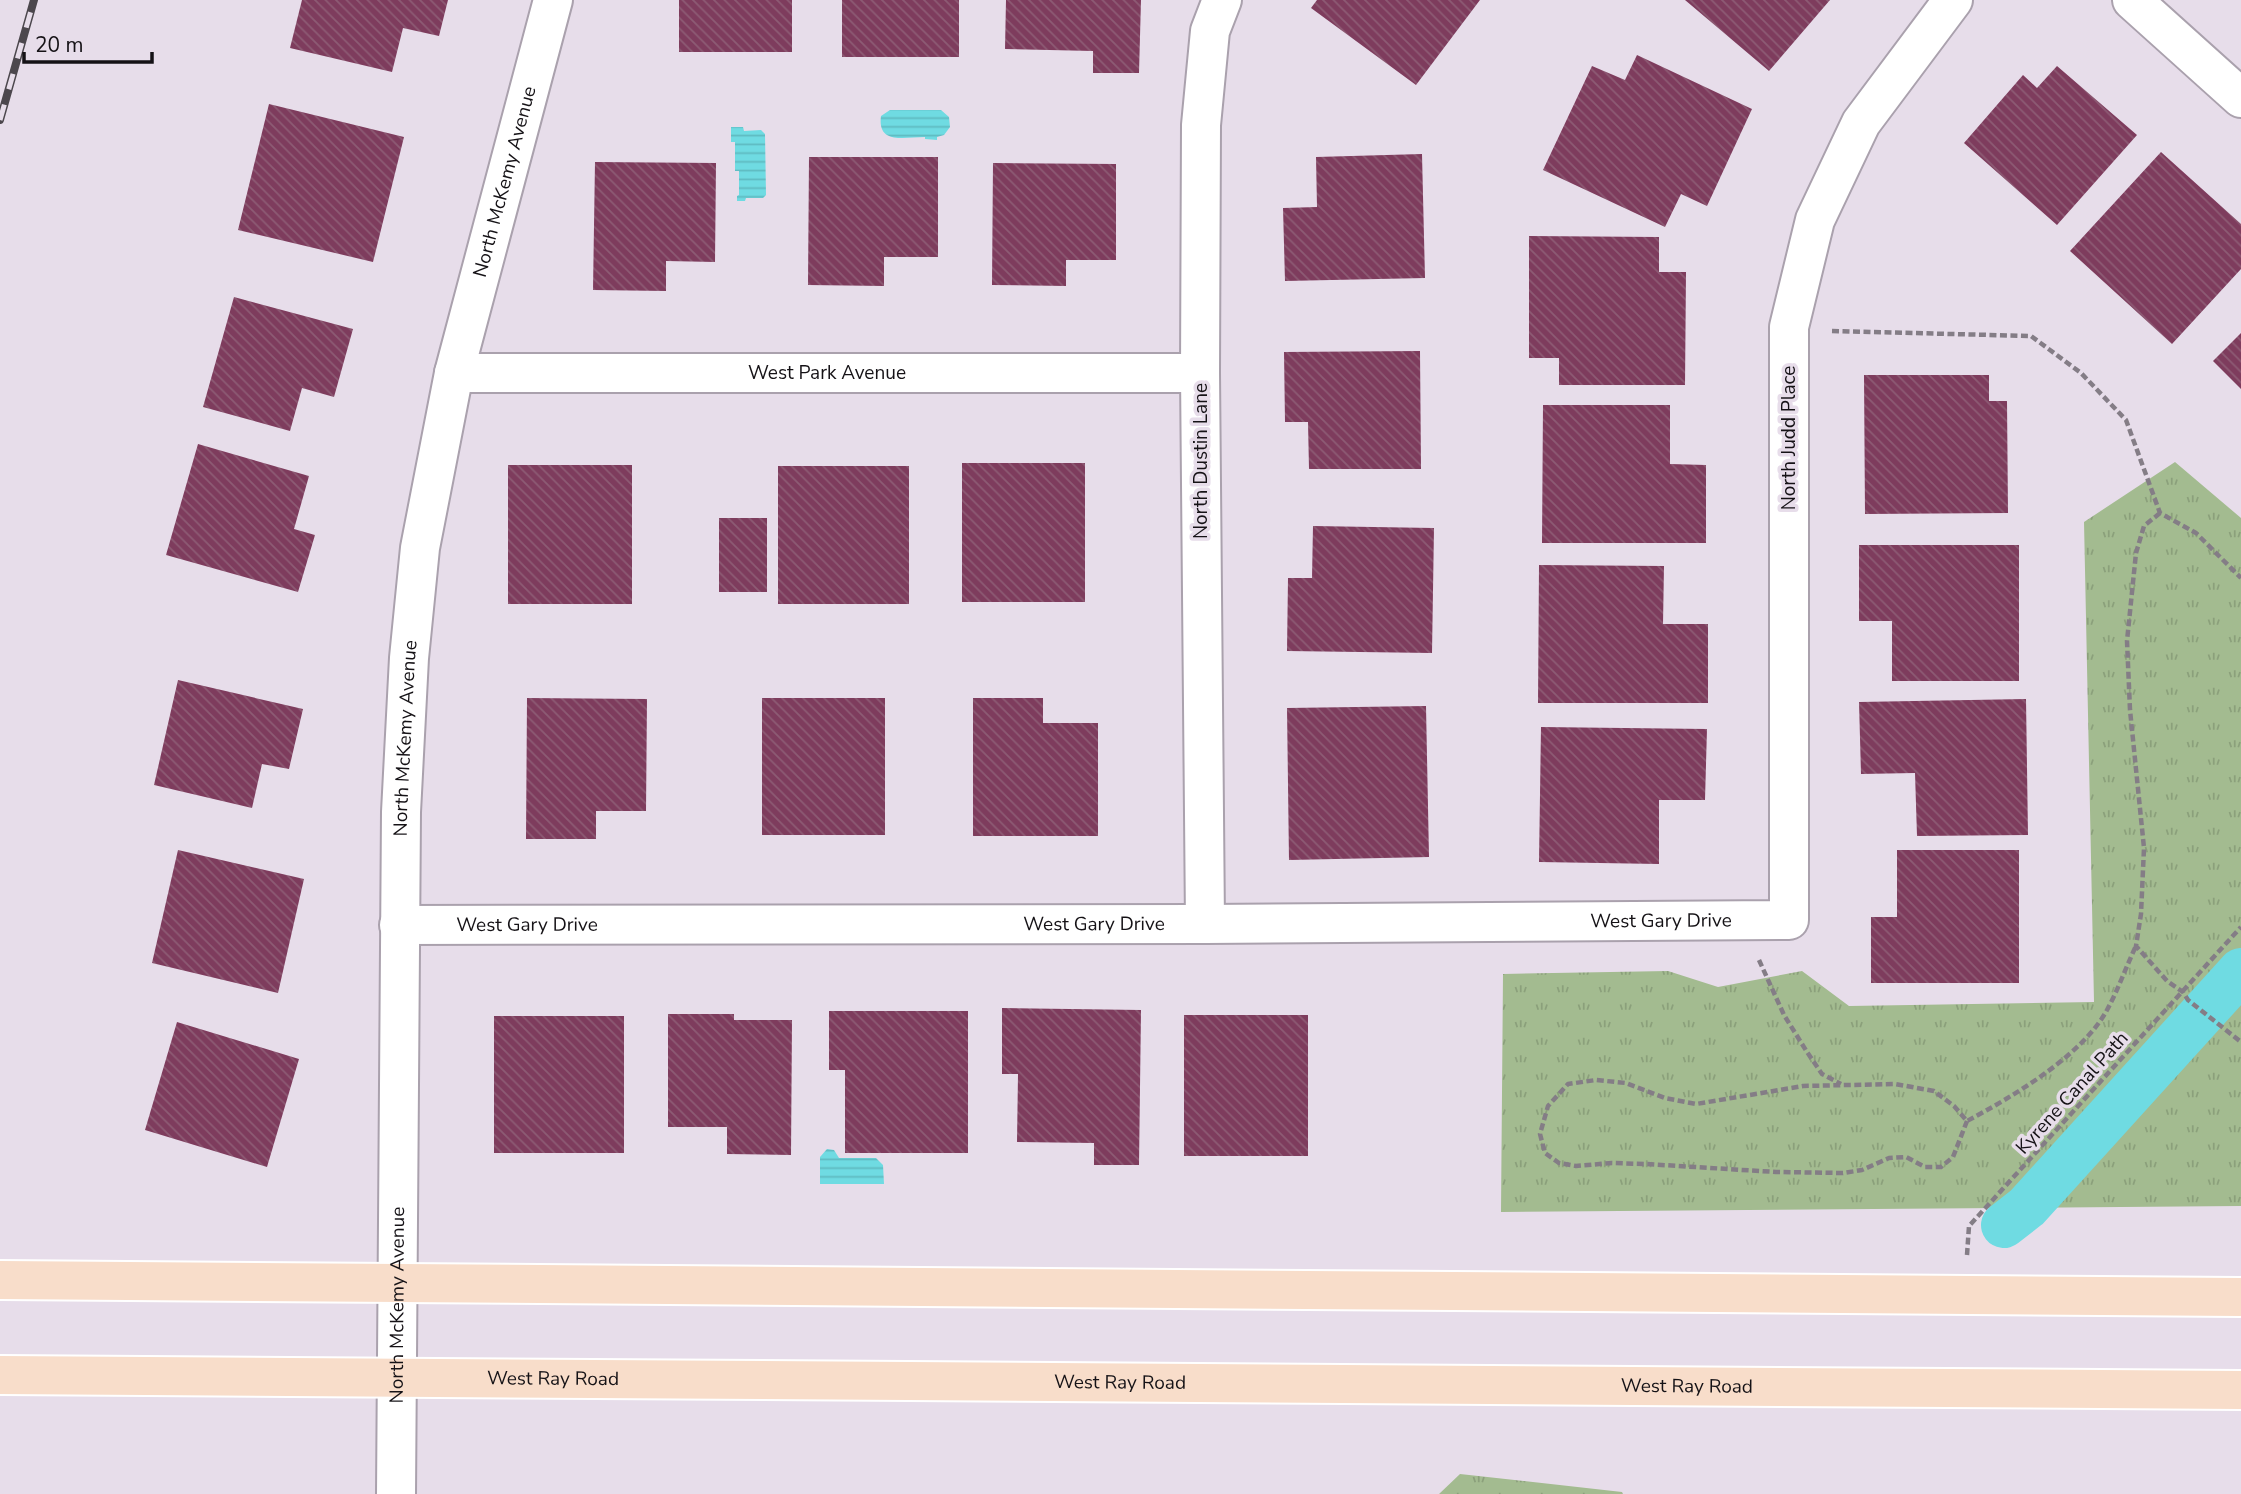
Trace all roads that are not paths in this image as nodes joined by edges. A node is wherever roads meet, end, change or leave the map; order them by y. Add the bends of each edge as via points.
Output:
1 (553, 0) edge
2 (1222, 0) edge
3 (1953, 0) edge
4 (2132, 0) edge
5 (2241, 98) edge
6 (454, 373) junction
7 (1200, 373) junction
8 (1789, 920) joint
9 (1205, 924) junction
10 (399, 925) junction
11 (0, 1280) edge
12 (397, 1284) junction
13 (2241, 1297) edge
14 (0, 1375) edge
15 (395, 1377) junction
16 (2241, 1390) edge
17 (396, 1494) edge

1 - 6 street, North McKemy Avenue
2 - 7 street, North Dustin Lane via 1210,32 1201,125
3 - 8 street, North Judd Place via 1861,123 1815,220 1789,329
4 - 5 street
6 - 7 street, West Park Avenue
6 - 10 street, North McKemy Avenue via 420,548 409,658
7 - 9 street, North Dustin Lane
8 - 9 street, West Gary Drive
9 - 10 street, West Gary Drive
10 - 12 street, North McKemy Avenue
11 - 12 main road
12 - 13 main road
12 - 15 street, North McKemy Avenue
14 - 15 main road, West Ray Road
15 - 16 main road, West Ray Road
15 - 17 street, North McKemy Avenue

